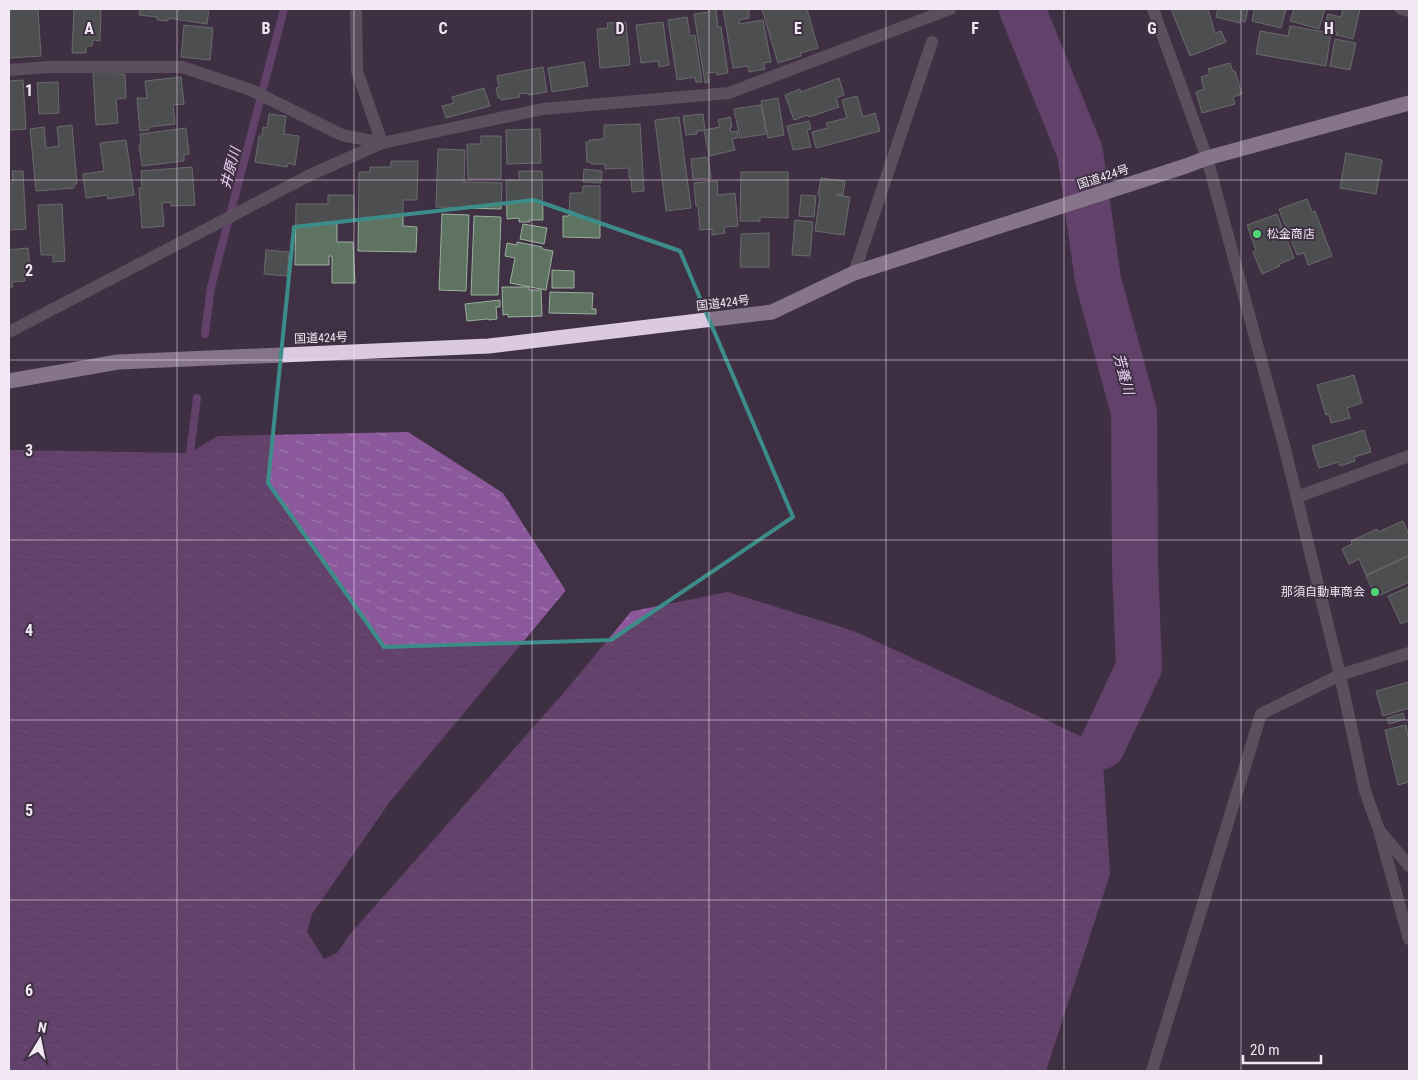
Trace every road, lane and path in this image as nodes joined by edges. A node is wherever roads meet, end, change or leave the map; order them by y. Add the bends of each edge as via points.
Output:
1 (356, 9) edge
2 (950, 9) edge
3 (1153, 9) edge
4 (1401, 9) edge
5 (936, 11) edge
6 (1409, 11) edge
7 (932, 42) dead end
8 (9, 70) edge
9 (1409, 103) edge
10 (382, 143) junction
11 (1207, 158) junction
12 (854, 273) junction
13 (9, 332) edge
14 (9, 381) edge
15 (1409, 456) edge
16 (1297, 497) junction
17 (1409, 654) edge
18 (1340, 675) junction
19 (1379, 830) junction
20 (1409, 866) edge
21 (1409, 939) edge
22 (1152, 1071) edge

1 - 10 street via 357,71
2 - 5 street
3 - 11 street
4 - 6 street
5 - 10 street via 729,92 543,108
7 - 12 street
8 - 10 street via 182,67 251,90 342,135
9 - 11 highway, 国道424号
10 - 13 street via 312,174
11 - 12 highway, 国道424号
11 - 16 street
12 - 14 highway, 国道424号 via 762,314 489,346 118,362
15 - 16 street
16 - 18 street
17 - 18 street
18 - 19 street via 1365,791
18 - 22 street via 1260,714
19 - 20 street
19 - 21 street

